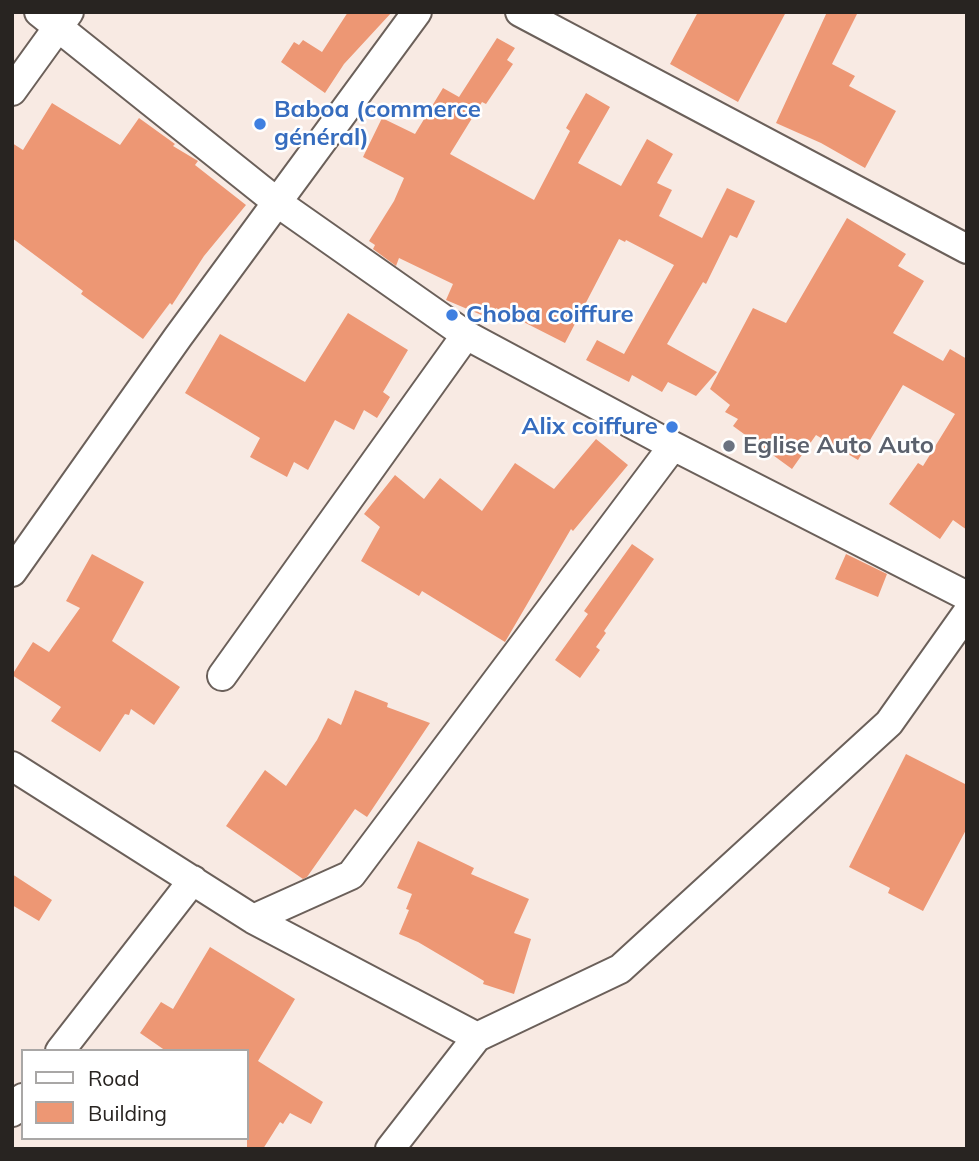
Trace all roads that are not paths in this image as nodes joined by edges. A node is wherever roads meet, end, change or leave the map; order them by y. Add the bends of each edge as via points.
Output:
1 (417, 12) edge
2 (520, 12) edge
3 (55, 17) edge
4 (12, 91) edge
5 (278, 203) junction
6 (967, 248) edge
7 (466, 335) junction
8 (673, 446) junction
9 (12, 572) edge
10 (967, 596) edge
11 (967, 613) edge
12 (222, 676) dead end
13 (12, 766) edge
14 (193, 880) junction
15 (253, 919) junction
16 (477, 1037) junction
17 (62, 1049) edge
18 (390, 1149) edge

1 - 5 street
2 - 6 street
3 - 4 street
3 - 5 street
5 - 7 street
5 - 9 street via 177,337
7 - 8 street
7 - 12 street
8 - 10 street
8 - 15 street via 351,875
11 - 16 street via 889,723 620,969
13 - 14 street
14 - 15 street
14 - 17 street
15 - 16 street
16 - 18 street

